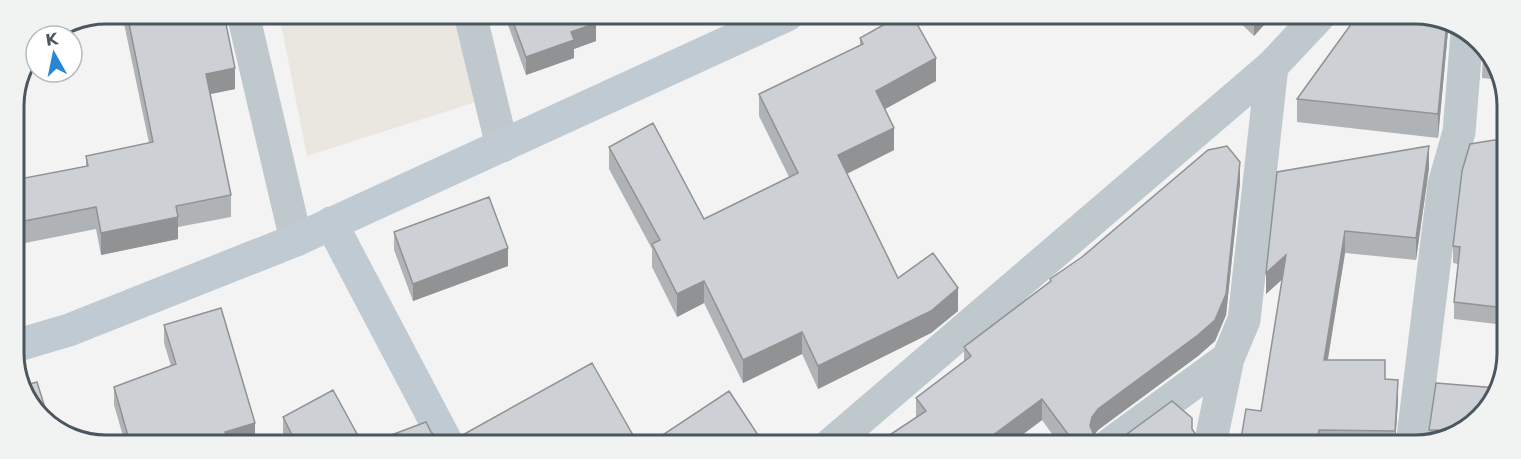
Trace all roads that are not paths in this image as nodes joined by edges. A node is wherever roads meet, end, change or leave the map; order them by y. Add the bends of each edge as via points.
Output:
1 (245, 24) edge
2 (472, 24) edge
3 (767, 24) edge
4 (1311, 24) edge
5 (1466, 42) edge
6 (1272, 66) junction
7 (502, 146) junction
8 (331, 223) junction
9 (296, 240) junction
10 (24, 343) edge
11 (1228, 358) junction
12 (443, 435) edge
13 (842, 435) edge
14 (1123, 435) edge
15 (1212, 435) edge
16 (1413, 435) edge

1 - 9 street
2 - 7 street
3 - 7 main road
4 - 6 street
5 - 16 street via 1459,132 1444,184
6 - 11 street via 1244,320
6 - 13 street
7 - 8 main road
8 - 9 main road
8 - 12 main road
9 - 10 main road via 69,330
11 - 14 street
11 - 15 street

